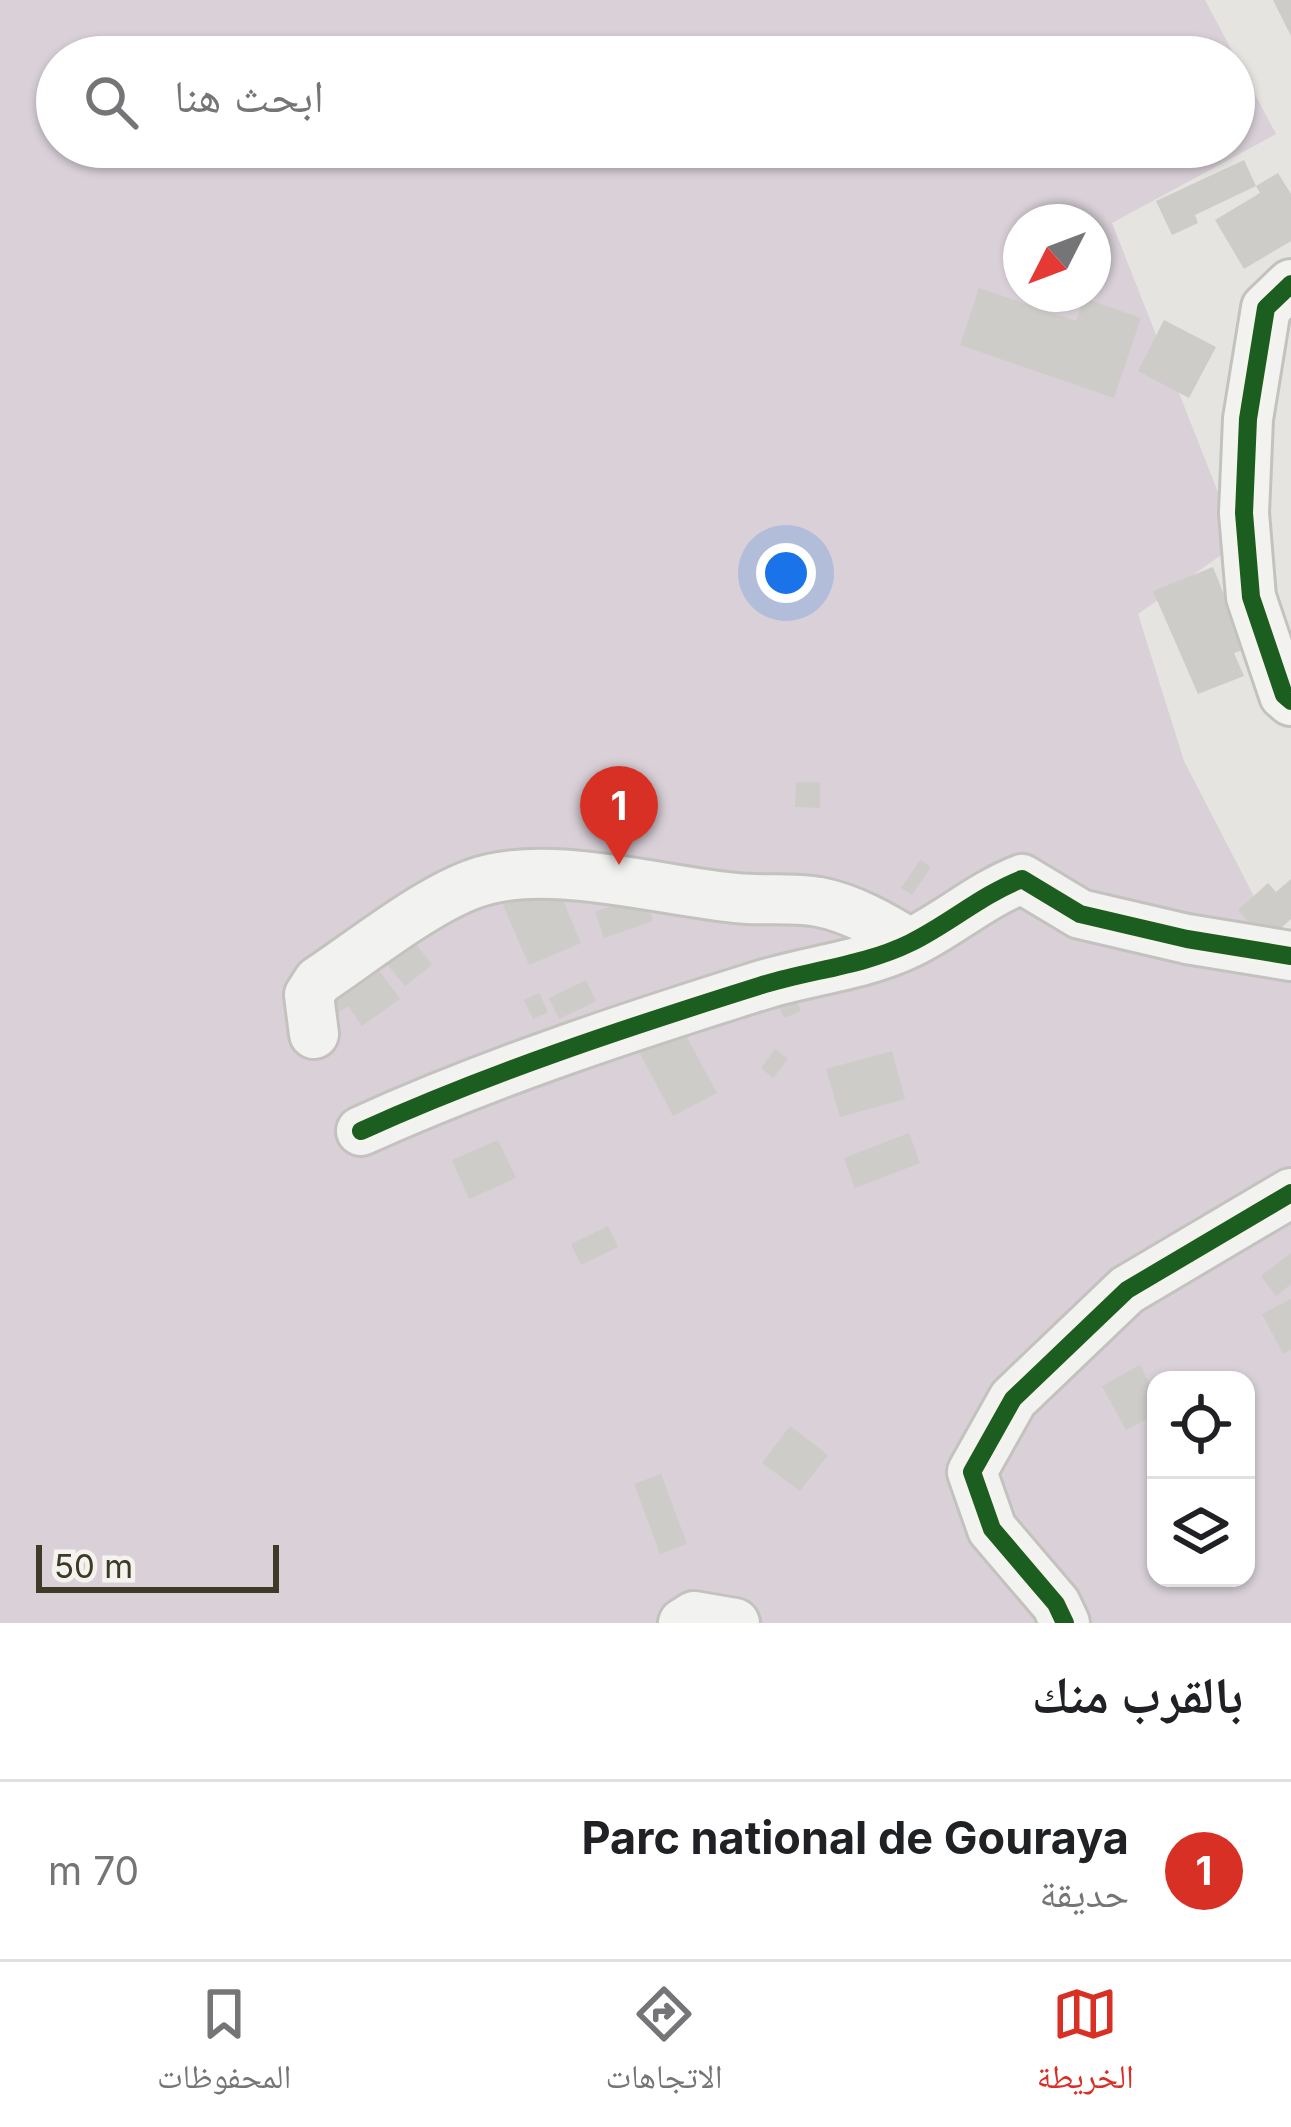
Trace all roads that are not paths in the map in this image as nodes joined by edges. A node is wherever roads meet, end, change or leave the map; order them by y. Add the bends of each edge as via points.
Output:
1 (1291, 284) edge
2 (1291, 701) edge
3 (910, 943) junction
4 (1291, 956) edge
5 (314, 1034) dead end
6 (361, 1131) dead end
7 (1291, 1192) edge
8 (683, 1623) edge
9 (735, 1623) edge
10 (1065, 1623) edge

1 - 2 street via 1266,308 1248,418 1244,513 1251,597
3 - 4 street via 1022,879 1080,914
3 - 5 street via 821,902 500,876 435,903 318,981 309,994
3 - 6 street via 620,1033
7 - 10 street via 1126,1290 1013,1399 972,1472 992,1529
8 - 9 street via 694,1616

